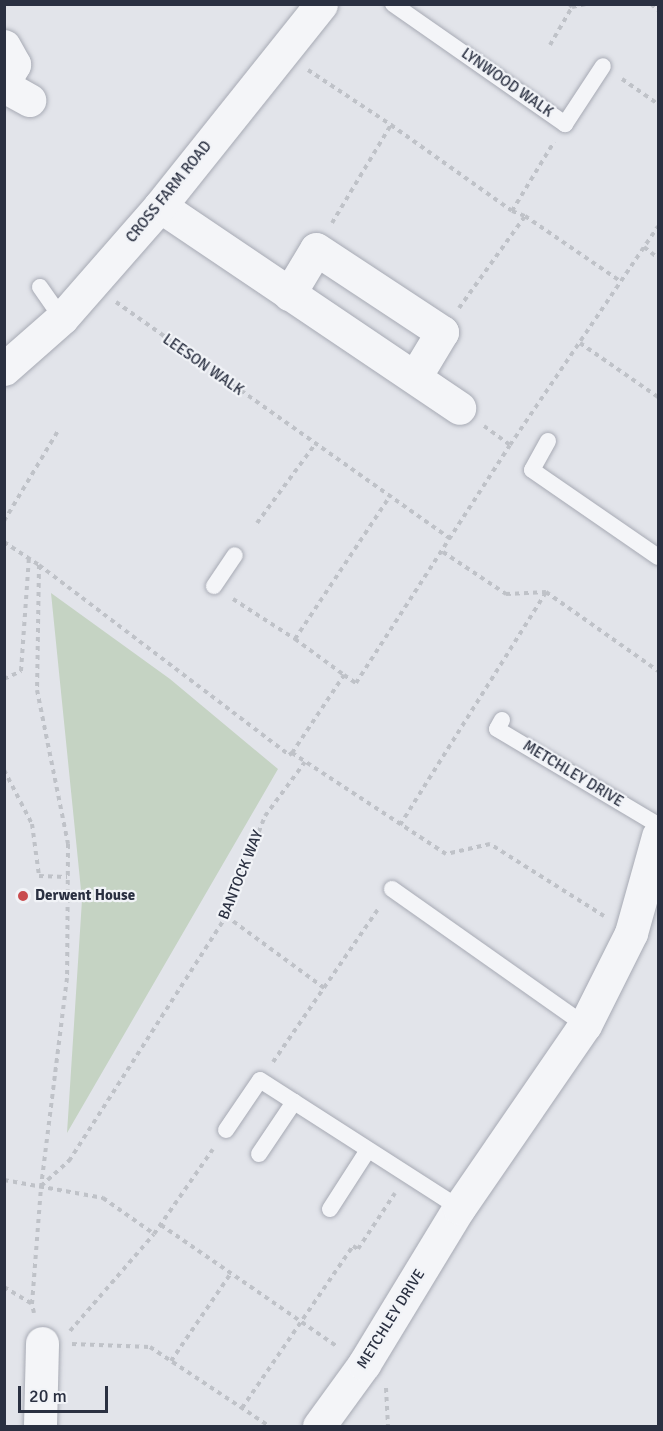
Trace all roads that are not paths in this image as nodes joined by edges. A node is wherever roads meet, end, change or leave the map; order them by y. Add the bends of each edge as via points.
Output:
1 (321, 4) edge
2 (393, 4) edge
3 (4, 46) edge
4 (603, 66) road end
5 (13, 90) edge
6 (160, 206) junction
7 (40, 287) dead end
8 (289, 294) junction
9 (62, 318) junction
10 (4, 369) edge
11 (415, 377) junction
12 (459, 408) dead end
13 (548, 441) dead end
14 (235, 555) dead end
15 (658, 557) edge
16 (214, 586) road end
17 (502, 720) dead end
18 (658, 825) edge
19 (658, 836) edge
20 (392, 889) road end
21 (585, 1024) junction
22 (294, 1102) junction
23 (226, 1130) road end
24 (368, 1150) junction
25 (260, 1154) dead end
26 (459, 1208) junction
27 (330, 1209) dead end
28 (50, 1343) road end
29 (40, 1426) edge
30 (319, 1426) edge

1 - 6 street, CROSS FARM ROAD
2 - 4 lane, LYNWOOD WALK via 565,124
3 - 5 street via 14,64
6 - 8 street
6 - 9 street, CROSS FARM ROAD
7 - 9 lane
8 - 11 street
8 - 11 street via 316,249 442,332
9 - 10 street, CROSS FARM ROAD
11 - 12 street
13 - 15 lane via 532,470
14 - 16 lane
17 - 18 lane, METCHLEY DRIVE via 497,729
19 - 21 street, METCHLEY DRIVE via 631,933
20 - 21 lane
21 - 26 street, METCHLEY DRIVE
22 - 23 lane via 260,1080
22 - 24 lane
22 - 25 lane
24 - 26 lane
24 - 27 lane
26 - 30 street, METCHLEY DRIVE via 364,1364
28 - 29 street

